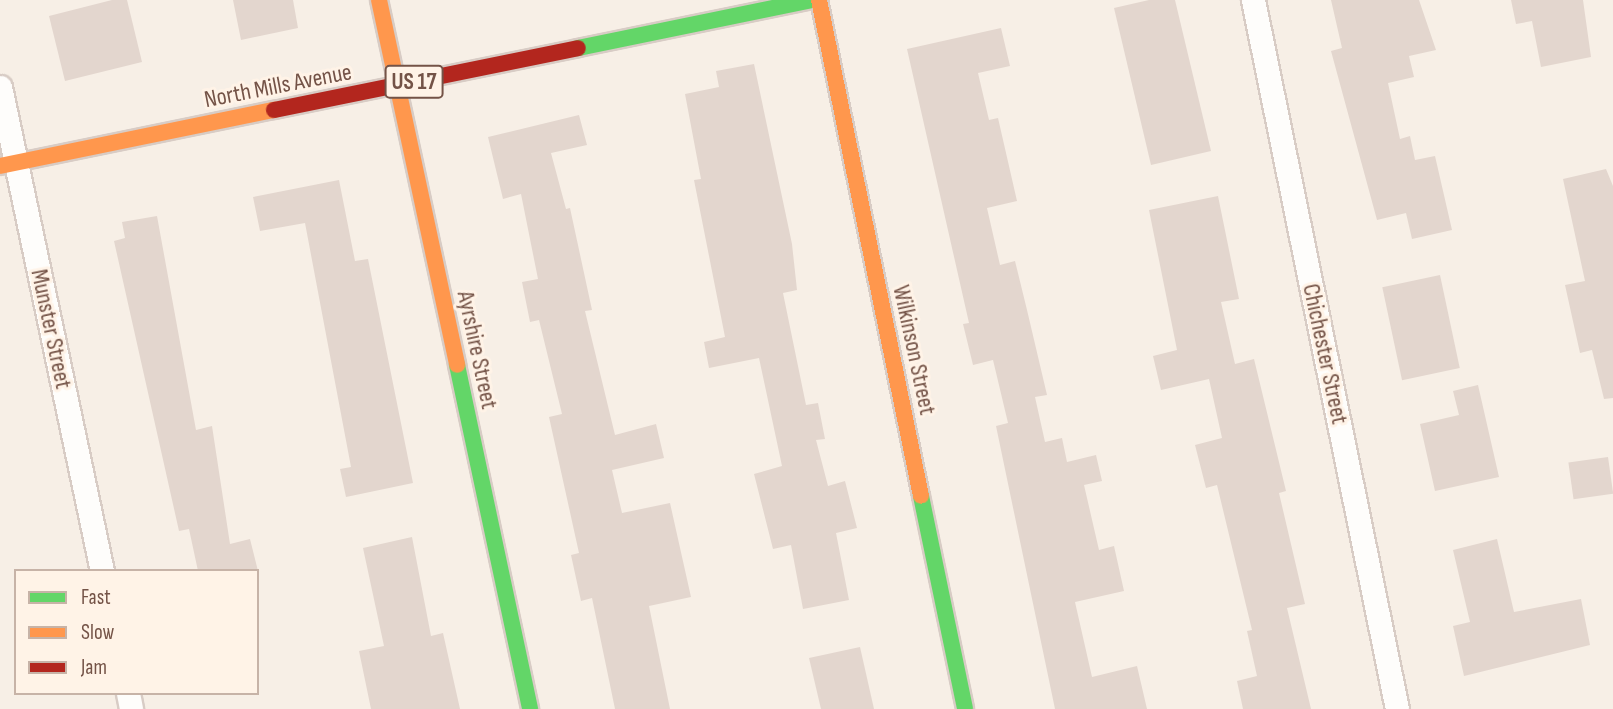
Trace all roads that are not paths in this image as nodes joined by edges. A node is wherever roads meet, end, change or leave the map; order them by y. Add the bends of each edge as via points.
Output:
1 (379, 0) edge
2 (812, 0) edge
3 (819, 0) edge
4 (1253, 0) edge
5 (397, 86) junction
6 (0, 88) edge
7 (8, 164) edge
8 (102, 569) edge
9 (530, 709) edge
10 (965, 709) edge
11 (1397, 709) edge

1 - 5 street, Ayrshire Street
2 - 5 street, North Mills Avenue / US 17
3 - 10 street, Wilkinson Street
4 - 11 street, Chichester Street
5 - 7 street, North Mills Avenue / US 17
5 - 9 street, Ayrshire Street
6 - 7 street, Munster Street
7 - 8 street, Munster Street

